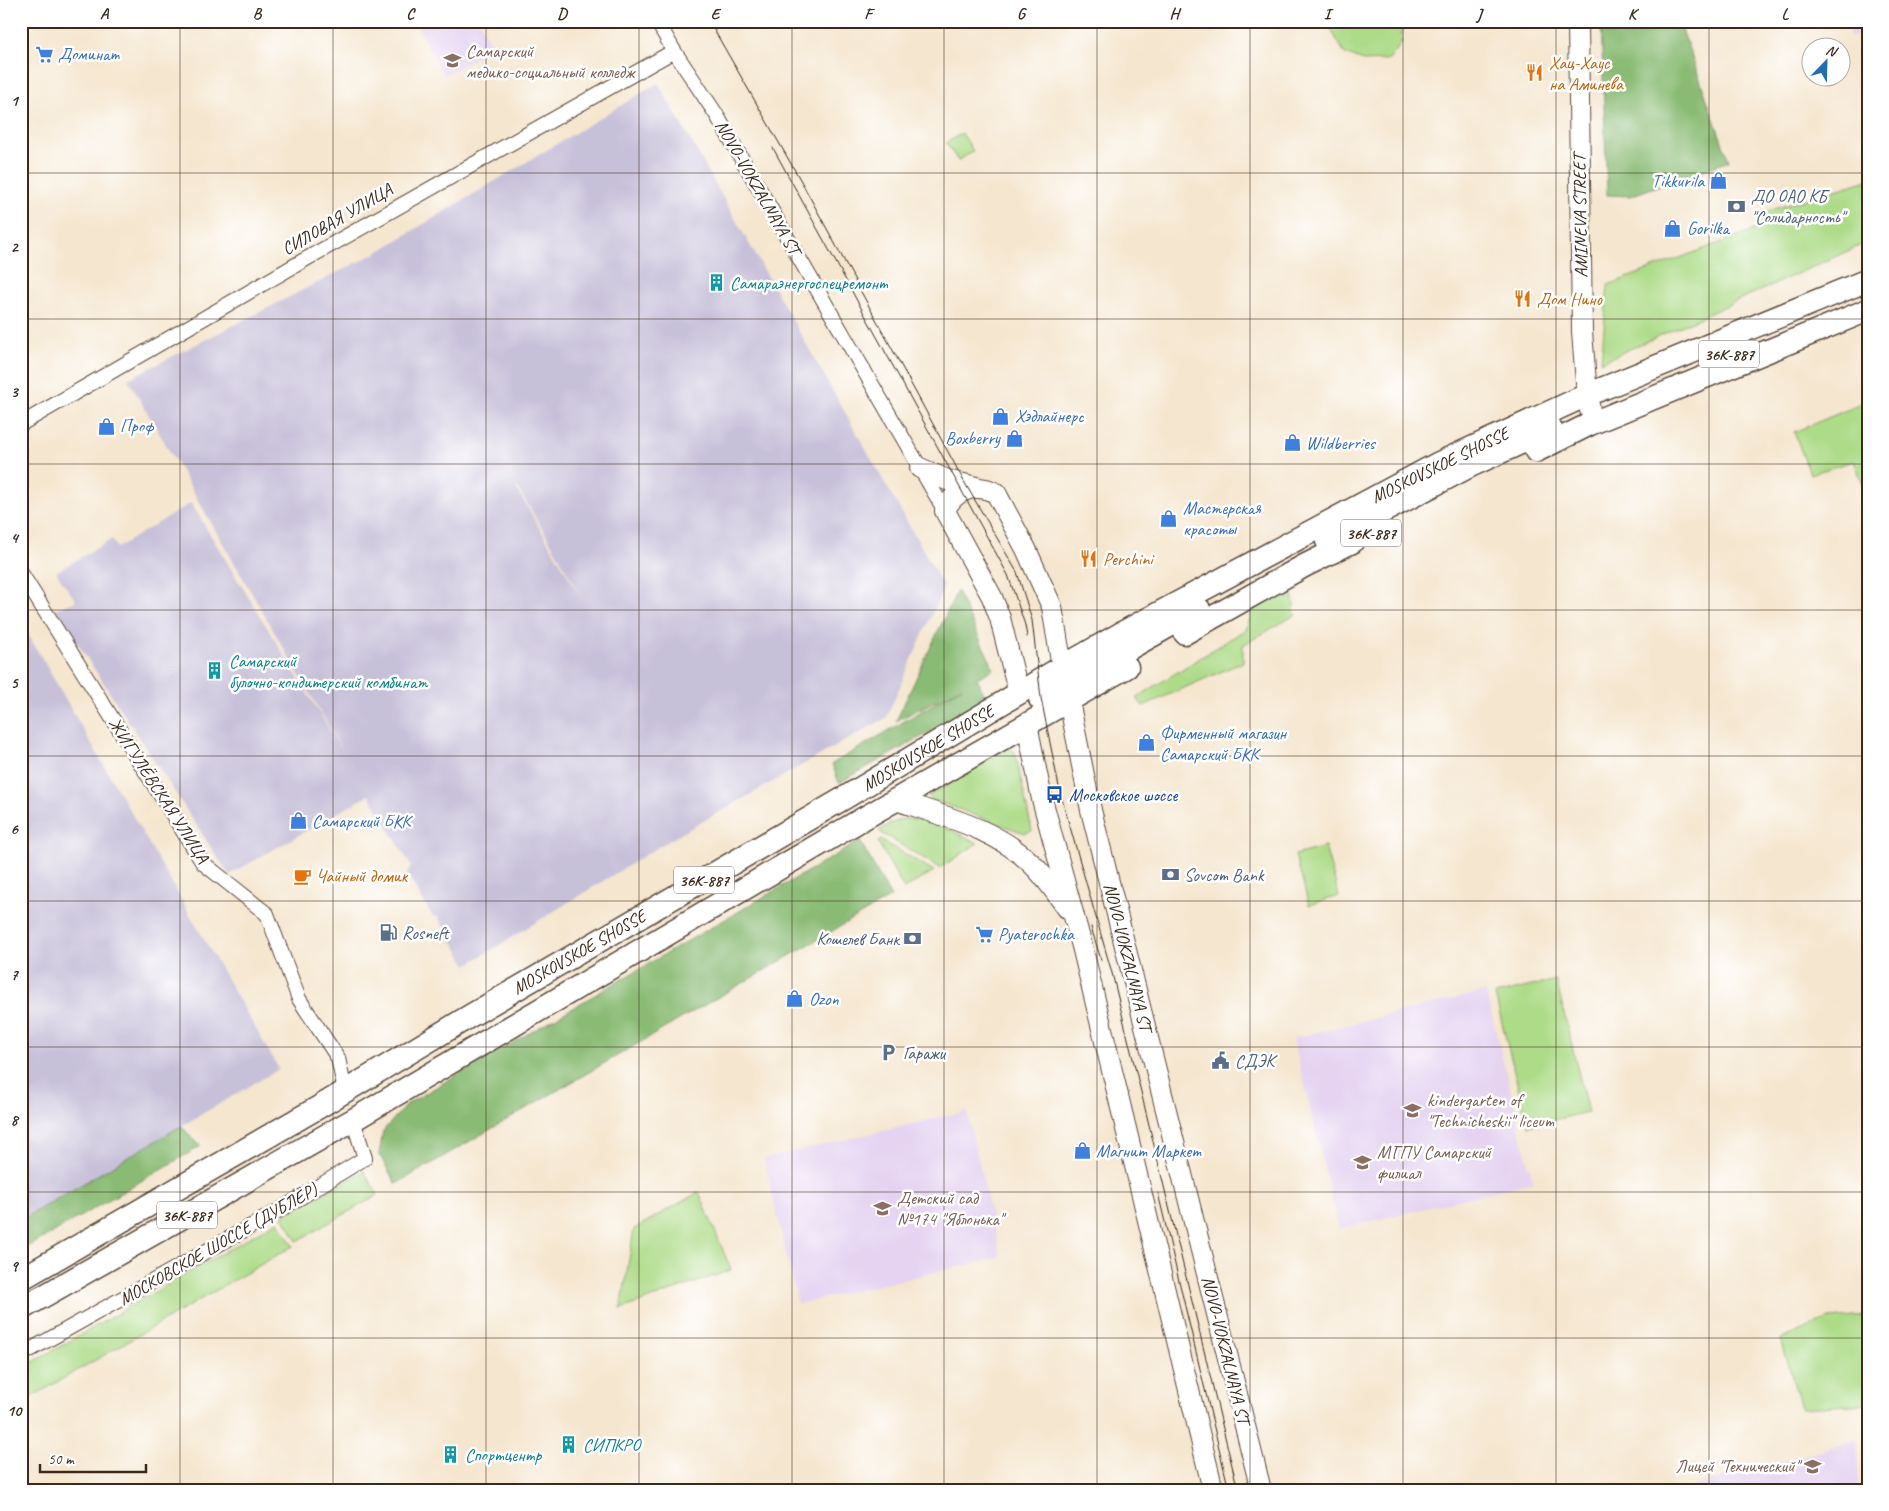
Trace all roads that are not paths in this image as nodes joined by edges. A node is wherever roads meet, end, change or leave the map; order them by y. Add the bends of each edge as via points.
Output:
1 (657, 21) edge
2 (1578, 21) edge
3 (674, 51) junction
4 (1868, 280) edge
5 (1868, 297) edge
6 (1868, 310) edge
7 (1588, 403) junction
8 (21, 424) edge
9 (921, 470) junction
10 (976, 487) junction
11 (945, 511) junction
12 (21, 573) edge
13 (1066, 684) junction
14 (1023, 709) junction
15 (887, 798) junction
16 (1074, 917) junction
17 (348, 1106) junction
18 (21, 1279) edge
19 (21, 1296) edge
20 (21, 1309) edge
21 (21, 1355) edge
22 (1213, 1490) edge
23 (1261, 1490) edge

1 - 3 street, NOVO-VOKZALNAYA ST
2 - 7 main road, AMINEVA STREET via 1581,276
3 - 8 street, СИЛОВАЯ УЛИЦА
3 - 9 street, NOVO-VOKZALNAYA ST via 716,114
4 - 7 main road, MOSKOVSKOE SHOSSE / 36К-887
5 - 7 main road, MOSKOVSKOE SHOSSE / 36К-887
6 - 13 main road, MOSKOVSKOE SHOSSE / 36К-887 via 1590,424
7 - 13 main road, MOSKOVSKOE SHOSSE / 36К-887 via 1315,546
9 - 10 main road, NOVO-VOKZALNAYA ST
9 - 11 street, NOVO-VOKZALNAYA ST
10 - 11 main road via 956,495
10 - 13 main road, NOVO-VOKZALNAYA ST via 996,492 1026,549 1052,607
11 - 14 main road, NOVO-VOKZALNAYA ST via 992,597
12 - 17 street, ЖИГУЛЁВСКАЯ УЛИЦА via 203,863 267,914 298,999 338,1058
13 - 14 main road, MOSKOVSKOE SHOSSE / 36К-887
13 - 23 main road, NOVO-VOKZALNAYA ST via 1093,819
14 - 15 main road, MOSKOVSKOE SHOSSE / 36К-887
14 - 16 main road, NOVO-VOKZALNAYA ST via 1042,799
14 - 17 main road, MOSKOVSKOE SHOSSE / 36К-887
15 - 16 main road via 948,817 1010,846 1034,865
15 - 17 main road, MOSKOVSKOE SHOSSE / 36К-887 via 476,1027
16 - 22 main road, NOVO-VOKZALNAYA ST
17 - 18 main road, MOSKOVSKOE SHOSSE / 36К-887
17 - 19 main road, MOSKOVSKOE SHOSSE / 36К-887
17 - 20 main road, MOSKOVSKOE SHOSSE / 36К-887
17 - 21 street, МОСКОВСКОЕ ШОССЕ (ДУБЛЁР) via 365,1158 278,1211

